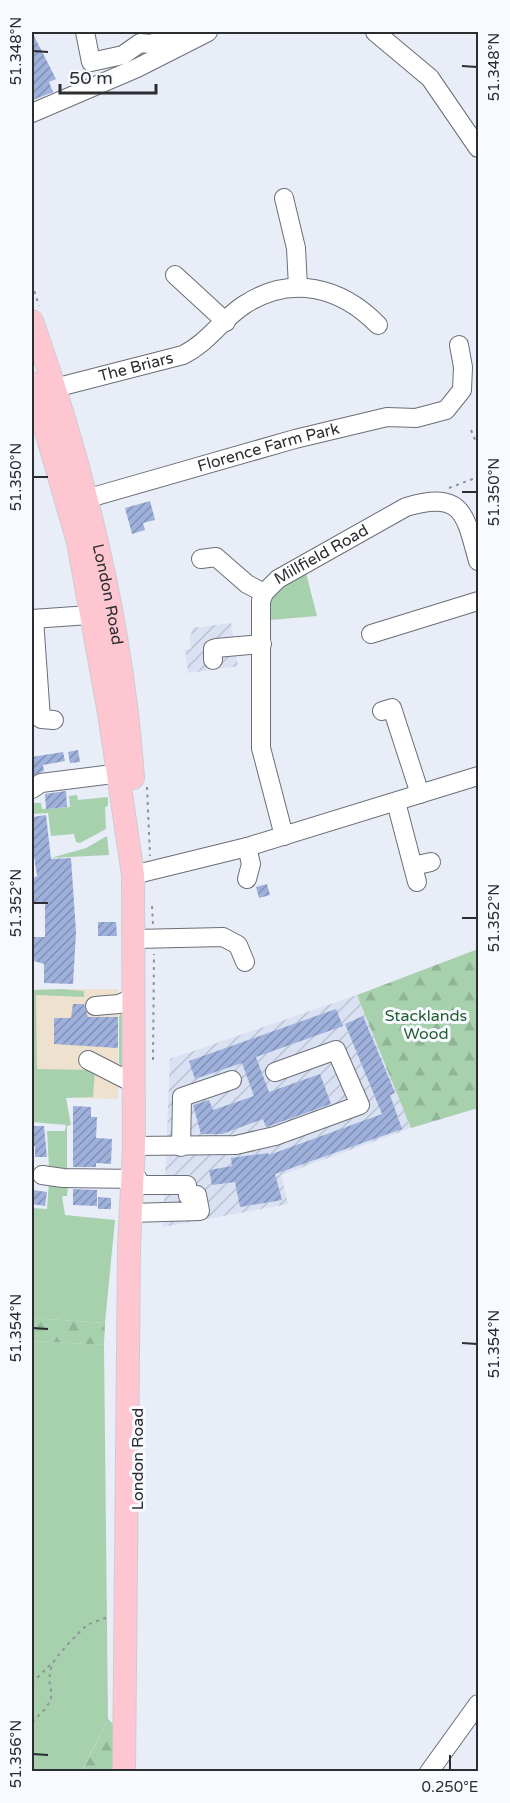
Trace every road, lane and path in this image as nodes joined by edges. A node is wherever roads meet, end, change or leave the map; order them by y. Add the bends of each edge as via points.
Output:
1 (85, 32) edge
2 (184, 32) edge
3 (208, 32) edge
4 (375, 32) edge
5 (139, 37) edge
6 (32, 113) edge
7 (478, 148) edge
8 (284, 198) dead end
9 (188, 278) dead end
10 (298, 287) junction
11 (32, 321) edge
12 (226, 322) junction
13 (368, 323) dead end
14 (459, 345) dead end
15 (40, 388) edge
16 (470, 392) edge
17 (471, 430) dead end
18 (478, 447) edge
19 (478, 477) edge
20 (429, 500) junction
21 (77, 502) junction
22 (201, 559) dead end
23 (478, 561) edge
24 (264, 593) junction
25 (478, 601) edge
26 (101, 614) junction
27 (33, 619) edge
28 (381, 625) dead end
29 (262, 644) junction
30 (213, 660) dead end
31 (382, 711) dead end
32 (42, 719) edge
33 (125, 772) junction
34 (478, 776) edge
35 (32, 789) edge
36 (420, 794) junction
37 (396, 802) junction
38 (284, 836) junction
39 (247, 847) junction
40 (431, 862) dead end
41 (133, 875) junction
42 (248, 879) dead end
43 (153, 918) dead end
44 (144, 939) junction
45 (245, 962) dead end
46 (135, 997) junction
47 (95, 1006) dead end
48 (88, 1060) dead end
49 (152, 1064) dead end
50 (275, 1072) dead end
51 (232, 1080) dead end
52 (135, 1084) junction
53 (134, 1146) junction
54 (181, 1147) junction
55 (42, 1174) dead end
56 (135, 1182) junction
57 (134, 1213) junction
58 (126, 1614) junction
59 (52, 1663) junction
60 (32, 1683) edge
61 (478, 1704) edge
62 (32, 1722) edge
63 (124, 1772) edge
64 (138, 1772) edge
65 (429, 1772) edge

1 - 5 street via 91,62 123,55
2 - 5 street via 151,45
3 - 6 street via 137,69
4 - 7 street via 430,78
8 - 10 street via 296,248
9 - 12 street
10 - 12 street, The Briars via 270,293 244,305
10 - 13 street, The Briars via 340,295
11 - 15 main road, London Road
12 - 15 street, The Briars via 202,345 183,355
14 - 16 street, Florence Farm Park
15 - 21 main road, London Road
16 - 21 street, Florence Farm Park via 447,410 417,418 387,417 305,436
17 - 18 path
19 - 20 path via 442,490
20 - 23 street via 452,505 465,517
20 - 24 street, Millfield Road via 406,507 278,579
21 - 26 main road, London Road
22 - 24 street via 216,557
24 - 29 street, Millfield Road
25 - 28 street
26 - 27 street
26 - 33 main road, London Road via 115,749
27 - 32 street
29 - 30 street via 216,648
29 - 38 street, Millfield Road via 261,748
31 - 36 street via 393,708
33 - 35 street via 41,783
33 - 41 main road, London Road
34 - 36 street
36 - 37 street
37 - 38 street
37 - 40 street via 415,874
38 - 39 street
39 - 41 street
39 - 42 street via 252,864
41 - 44 main road, London Road
43 - 44 path
44 - 45 street via 223,937 238,945
44 - 46 main road, London Road
44 - 49 path
46 - 47 street via 119,1004
46 - 52 main road, London Road
48 - 52 street
50 - 54 street via 336,1050 360,1105 255,1141 210,1148
51 - 54 street via 182,1097
52 - 53 main road, London Road
53 - 54 street
53 - 56 main road, London Road
55 - 56 street
56 - 57 main road, London Road
56 - 57 street via 188,1185 188,1196 197,1195 200,1211
57 - 58 main road, London Road
57 - 64 main road, London Road
58 - 59 path via 87,1625
58 - 63 main road, London Road
59 - 60 path
59 - 62 path via 54,1695 48,1708
61 - 65 street

